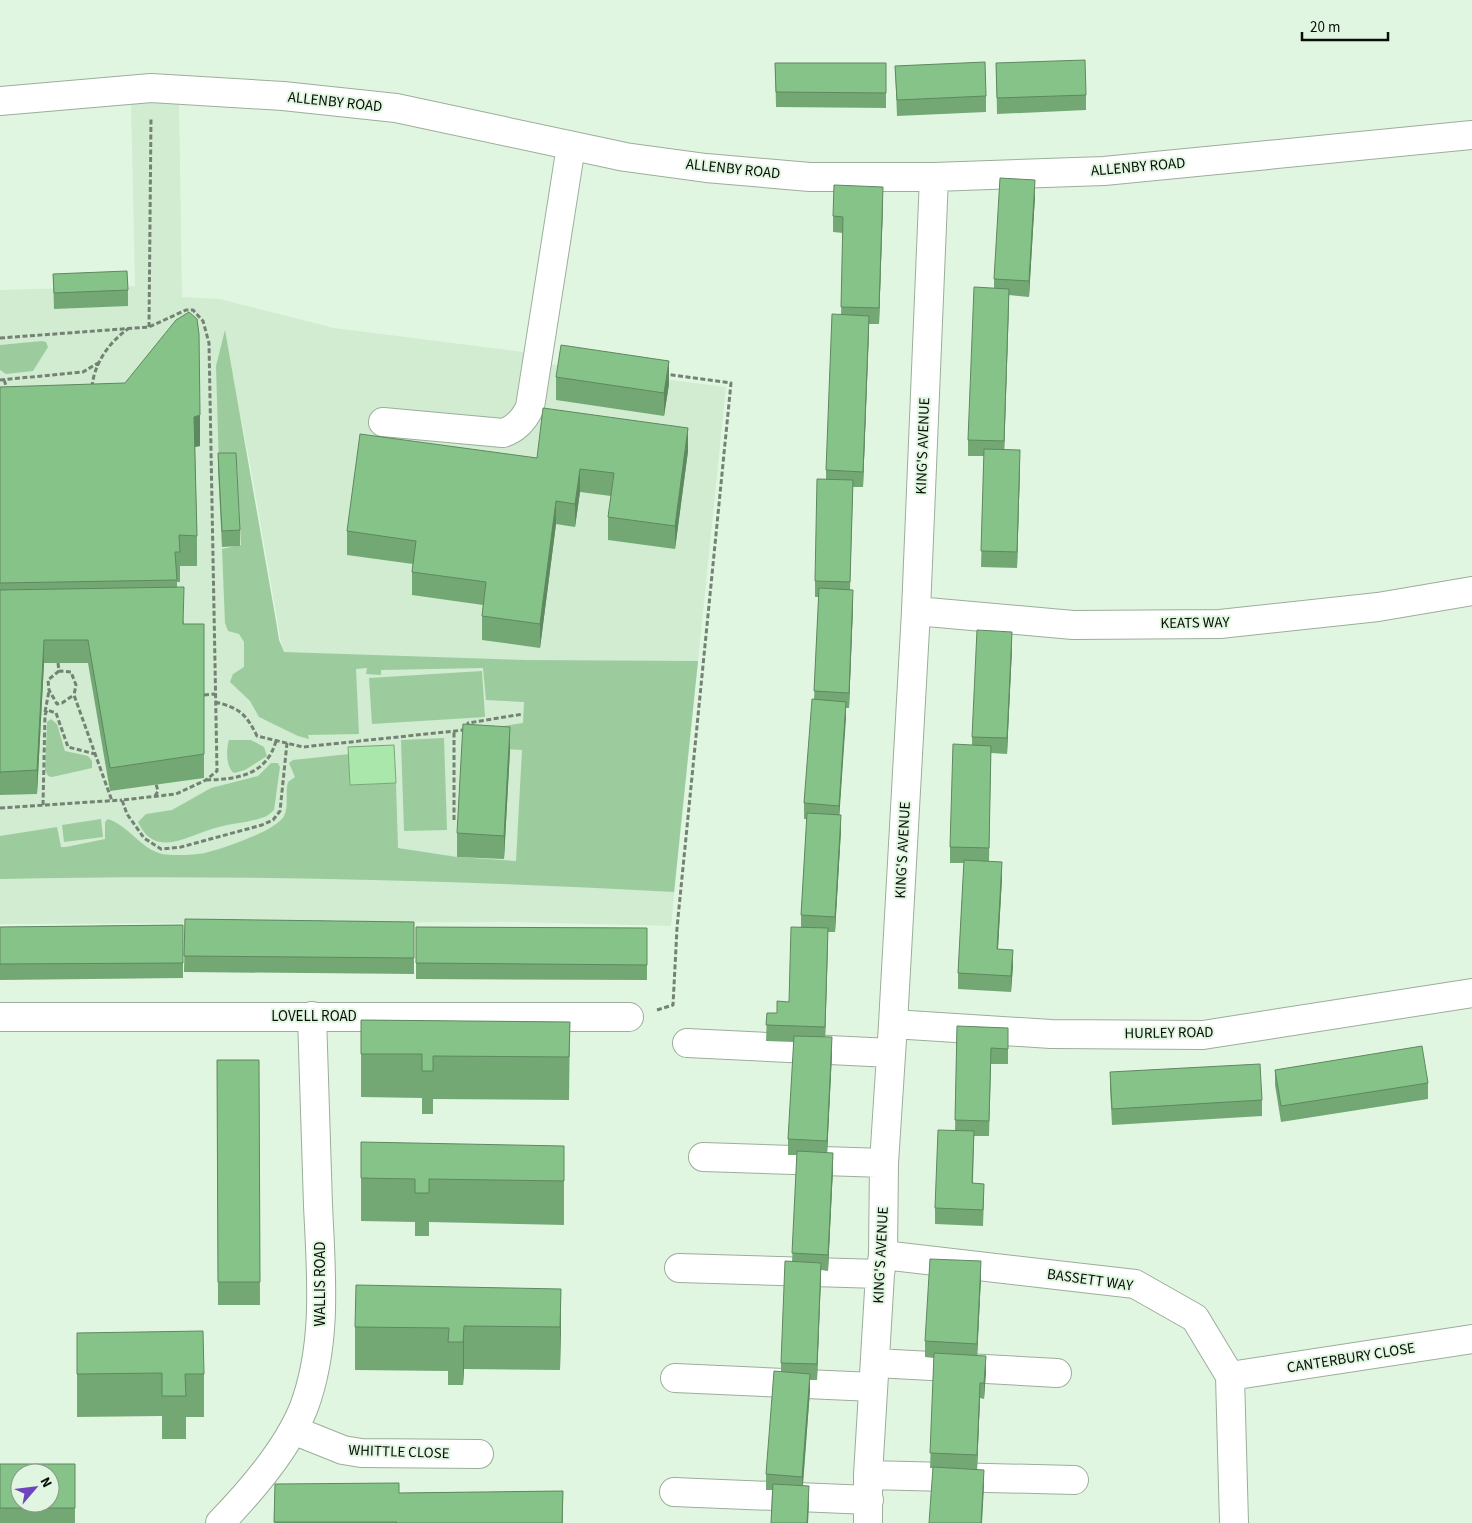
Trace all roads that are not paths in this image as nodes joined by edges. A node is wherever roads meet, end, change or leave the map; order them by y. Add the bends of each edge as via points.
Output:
1 (0, 101) edge
2 (1472, 135) edge
3 (570, 146) junction
4 (934, 177) junction
5 (383, 422) dead end
6 (1472, 591) edge
7 (916, 611) junction
8 (1472, 993) edge
9 (312, 1016) junction
10 (0, 1017) edge
11 (629, 1017) road end
12 (893, 1024) junction
13 (686, 1042) dead end
14 (891, 1053) junction
15 (703, 1157) dead end
16 (884, 1163) junction
17 (882, 1264) junction
18 (679, 1268) dead end
19 (1472, 1339) edge
20 (1057, 1372) dead end
21 (875, 1375) junction
22 (1230, 1376) junction
23 (676, 1378) dead end
24 (293, 1430) junction
25 (479, 1454) dead end
26 (1074, 1480) dead end
27 (674, 1492) dead end
28 (868, 1499) edge
29 (220, 1523) edge
30 (1234, 1523) edge

1 - 3 street, ALLENBY ROAD via 151,88 283,96 396,108
2 - 4 street, ALLENBY ROAD via 1104,171
3 - 4 street, ALLENBY ROAD via 706,168 810,177
3 - 5 street via 530,407 525,418 503,433
4 - 7 street, KING'S AVENUE
6 - 7 street, KEATS WAY via 1378,606 1220,624 1073,625
7 - 12 street, KING'S AVENUE
8 - 12 street, HURLEY ROAD via 1203,1035 1051,1034
9 - 10 street, LOVELL ROAD
9 - 11 street, LOVELL ROAD
9 - 24 street, WALLIS ROAD via 321,1326 311,1384
12 - 14 street, KING'S AVENUE
13 - 14 street
14 - 16 street, KING'S AVENUE
15 - 16 street
16 - 17 street, KING'S AVENUE
17 - 18 street, BASSETT WAY
17 - 21 street, KING'S AVENUE
17 - 22 street, BASSETT WAY via 1135,1284 1195,1318
19 - 22 street, CANTERBURY CLOSE
20 - 21 street
21 - 23 street
21 - 28 street, KING'S AVENUE
22 - 30 street, BASSETT WAY
24 - 25 street, WHITTLE CLOSE via 343,1450 361,1453
24 - 29 street, WALLIS ROAD via 266,1470
26 - 28 street
27 - 28 street

